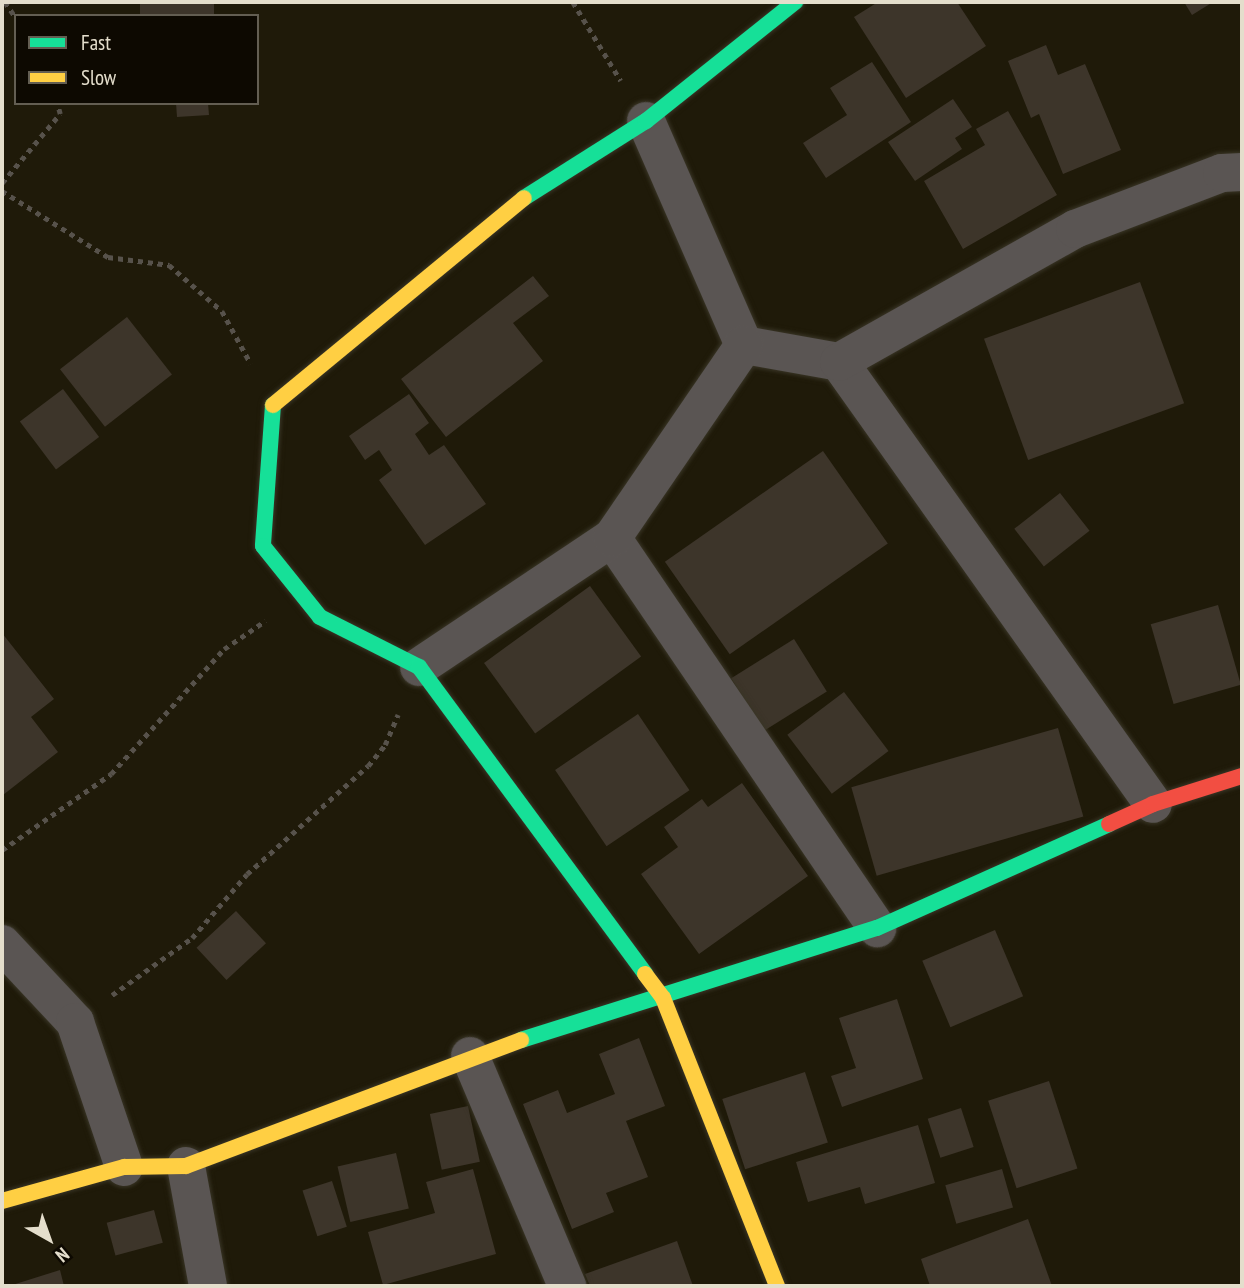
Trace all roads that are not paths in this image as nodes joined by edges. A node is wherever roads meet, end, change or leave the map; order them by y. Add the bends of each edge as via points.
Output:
1 (795, 2) edge
2 (646, 121) junction
3 (1242, 172) edge
4 (744, 345) junction
5 (839, 362) junction
6 (612, 538) junction
7 (419, 667) junction
8 (1242, 776) edge
9 (1153, 804) junction
10 (877, 928) junction
11 (2, 944) edge
12 (663, 998) junction
13 (470, 1056) junction
14 (186, 1166) junction
15 (124, 1167) junction
16 (2, 1201) edge
17 (208, 1286) edge
18 (567, 1286) edge
19 (777, 1286) edge

1 - 2 street
2 - 4 street
2 - 7 street via 539,185 273,404 263,546 320,617
3 - 5 street via 1222,173 1075,229
4 - 5 street
4 - 6 street
5 - 9 street
6 - 7 street
6 - 10 street
7 - 12 street
8 - 9 street
9 - 10 street
10 - 12 street
11 - 15 street via 75,1022
12 - 13 street
12 - 19 street
13 - 14 street
13 - 18 street
14 - 15 street
14 - 17 street
15 - 16 street

